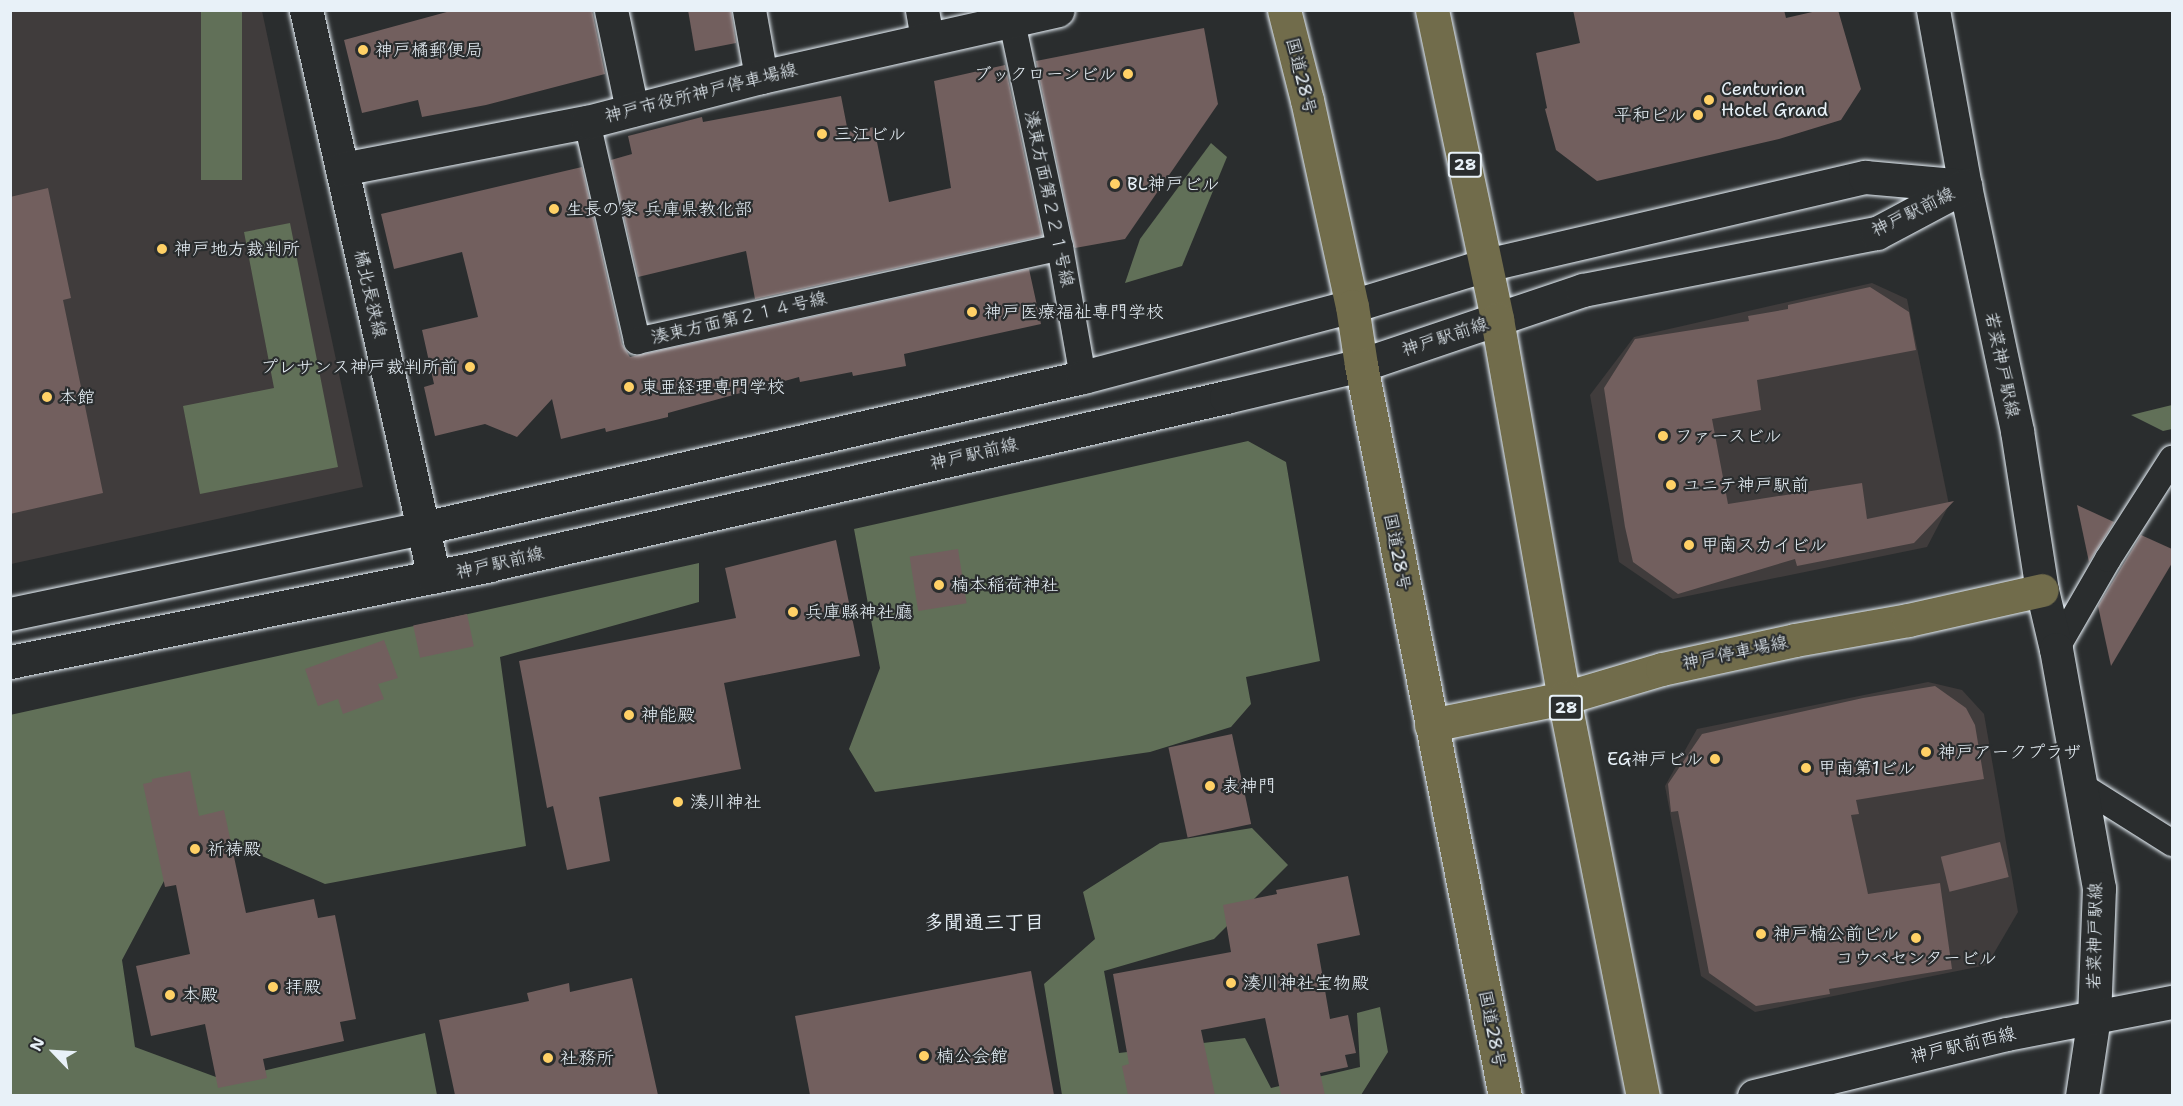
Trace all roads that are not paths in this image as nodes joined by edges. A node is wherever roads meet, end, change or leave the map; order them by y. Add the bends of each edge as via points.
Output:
1 (306, 10) edge
2 (611, 10) edge
3 (749, 10) edge
4 (1058, 10) edge
5 (1284, 10) edge
6 (1432, 10) edge
7 (1933, 10) edge
8 (1012, 22) junction
9 (925, 24) edge
10 (761, 76) junction
11 (632, 110) junction
12 (587, 122) junction
13 (342, 169) junction
14 (1965, 186) junction
15 (1060, 246) junction
16 (1486, 265) junction
17 (1352, 306) junction
18 (1497, 320) junction
19 (1360, 365) junction
20 (1083, 377) junction
21 (2172, 459) edge
22 (423, 528) junction
23 (434, 577) junction
24 (2042, 590) junction
25 (10, 614) edge
26 (2056, 649) junction
27 (10, 662) edge
28 (1564, 698) junction
29 (1431, 725) junction
30 (2080, 785) junction
31 (2172, 843) edge
32 (2172, 1002) edge
33 (2094, 1017) junction
34 (1505, 1095) edge
35 (1643, 1095) edge
36 (1754, 1095) edge
37 (2082, 1095) edge

1 - 13 street, 橘北長狭線
2 - 11 street
3 - 10 street
4 - 8 street, 神戸市役所神戸停車場線
5 - 17 main road, 国道28号
6 - 16 main road, 28
7 - 14 street, 若菜神戸駅線
8 - 9 street, 神戸市役所神戸停車場線
8 - 15 lane, 湊東方面第２２１号線
9 - 10 street, 神戸市役所神戸停車場線
10 - 11 street, 神戸市役所神戸停車場線
11 - 12 street, 神戸市役所神戸停車場線
12 - 13 street, 神戸市役所神戸停車場線
12 - 15 lane, 湊東方面第２１４号線 via 637,341
13 - 22 street, 橘北長狭線
14 - 16 street, 神戸駅前線 via 1865,177
14 - 18 street, 神戸駅前線 via 1877,233 1583,290
14 - 24 street, 若菜神戸駅線 via 2017,431
15 - 20 lane, 湊東方面第２２１号線
16 - 17 street, 神戸駅前線
16 - 18 main road, 28
17 - 19 main road, 国道28号
17 - 20 street, 神戸駅前線
18 - 19 street, 神戸駅前線
18 - 28 main road, 28
19 - 23 street, 神戸駅前線
19 - 29 main road, 国道28号
20 - 22 street, 神戸駅前線
21 - 26 lane
22 - 23 street, 橘北長狭線
22 - 25 street, 神戸駅前線
23 - 27 street, 神戸駅前線
24 - 26 street, 若菜神戸駅線
24 - 28 main road, 神戸停車場線 via 1662,669
26 - 30 street, 若菜神戸駅線
28 - 29 main road, 神戸停車場線
28 - 35 main road, 28
29 - 34 main road, 国道28号
30 - 31 lane
30 - 33 street, 若菜神戸駅線 via 2099,888
32 - 33 street, 神戸駅前西線
33 - 36 street, 神戸駅前西線
33 - 37 street, 若菜神戸駅線

